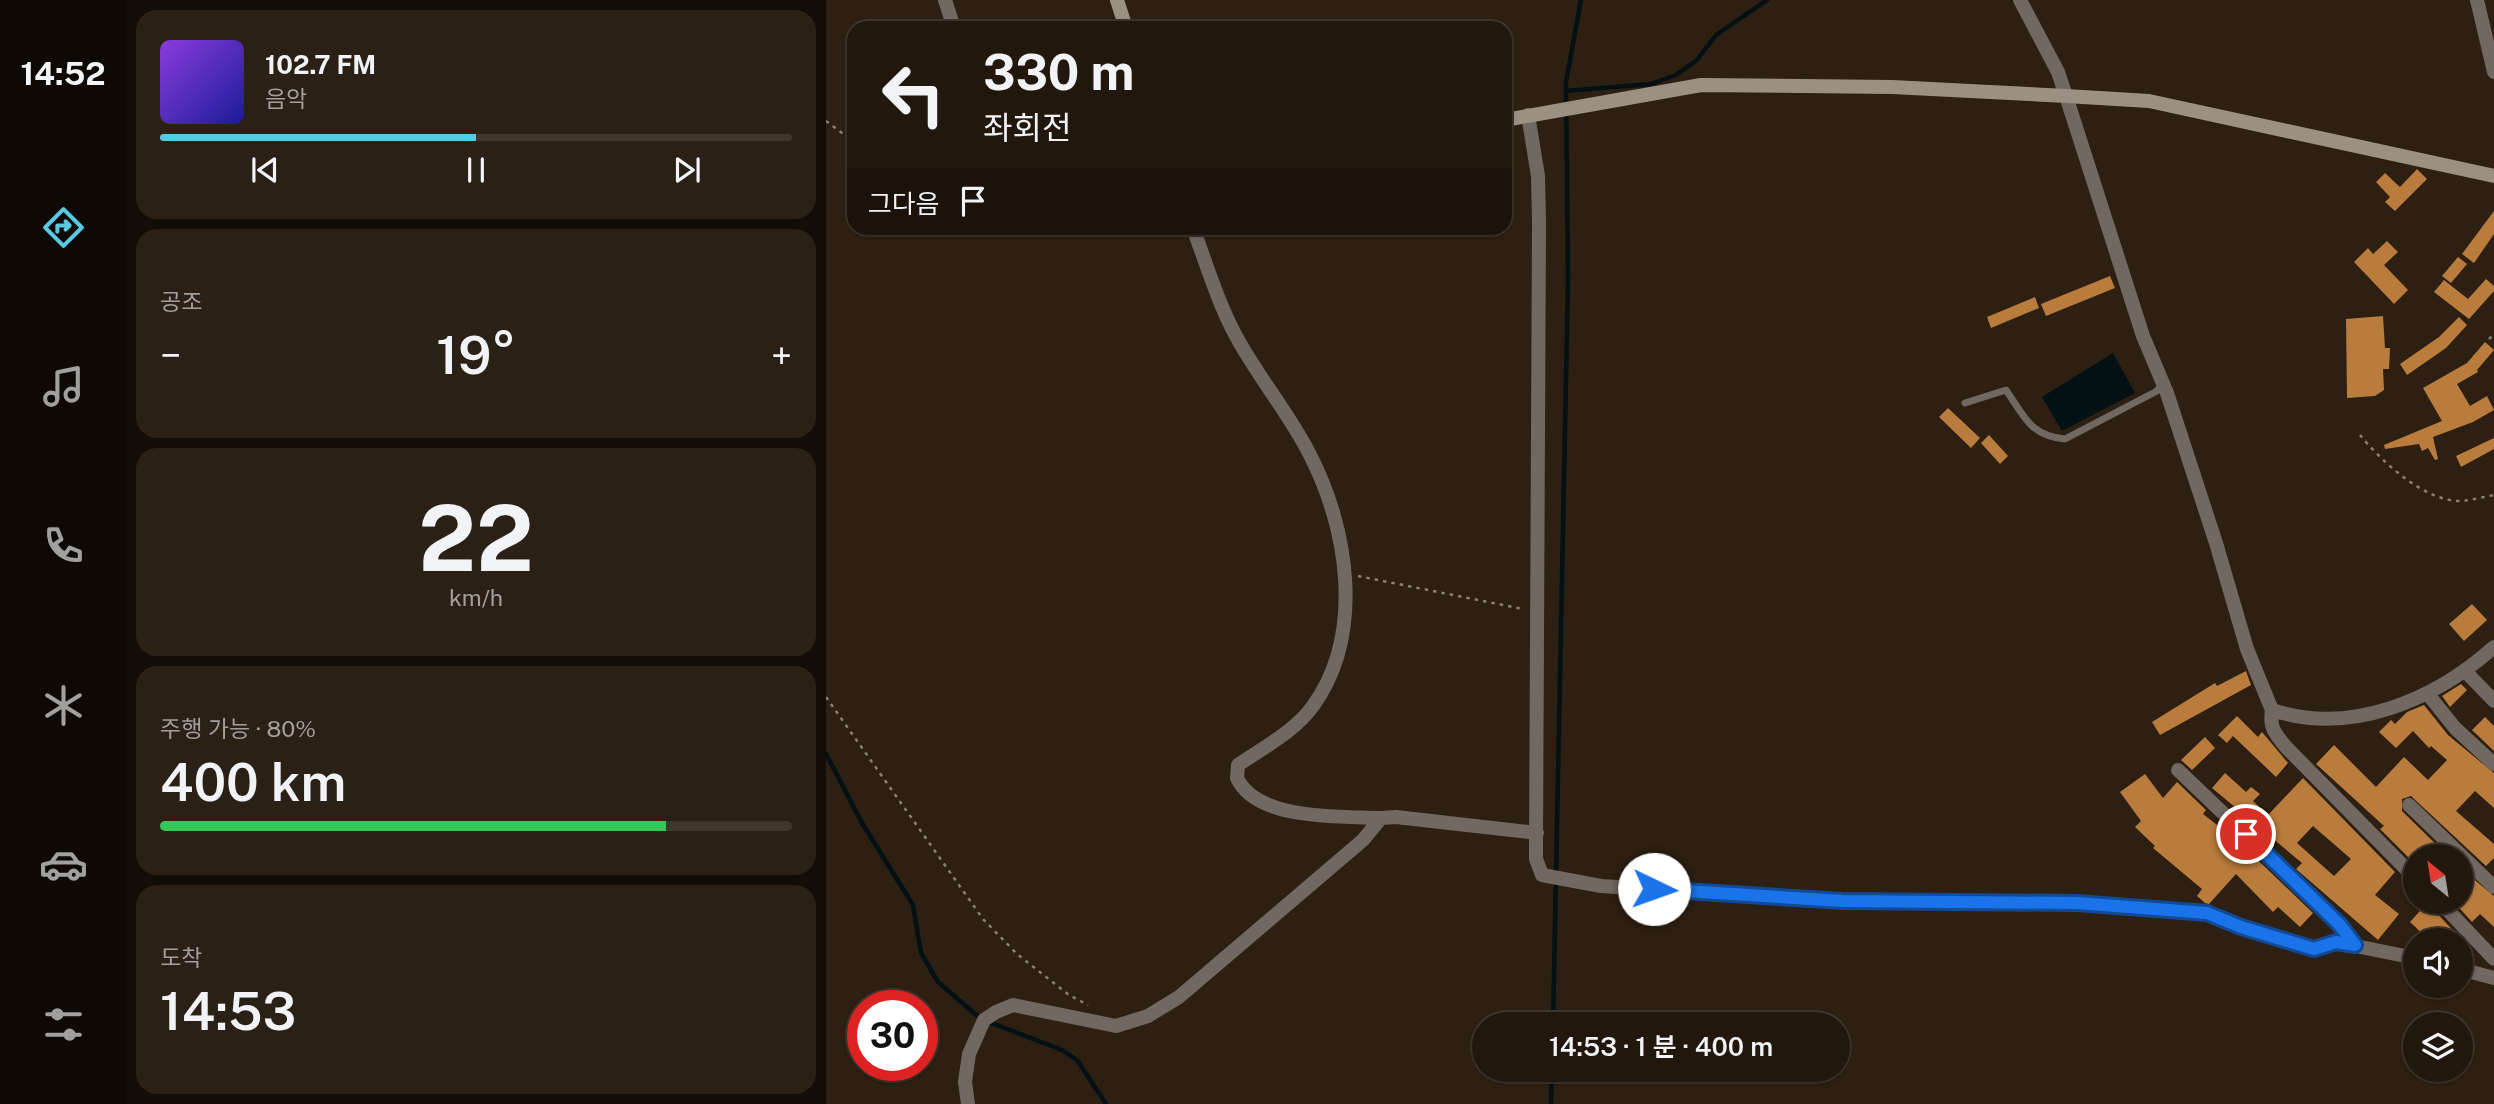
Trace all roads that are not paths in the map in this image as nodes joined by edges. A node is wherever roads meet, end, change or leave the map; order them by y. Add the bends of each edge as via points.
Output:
1 (945, 0) edge
2 (1117, 0) edge
3 (2020, 0) edge
4 (2477, 0) edge
5 (952, 21) edge
6 (1124, 21) edge
7 (2494, 72) edge
8 (2066, 96) junction
9 (1528, 115) junction
10 (1512, 118) edge
11 (2494, 176) edge
12 (1196, 235) edge
13 (2163, 383) junction
14 (1965, 403) dead end
15 (2494, 647) edge
16 (2466, 672) junction
17 (2427, 694) junction
18 (2494, 701) edge
19 (2272, 710) junction
20 (2494, 764) edge
21 (2178, 770) dead end
22 (2409, 805) dead end
23 (1381, 818) junction
24 (1537, 833) junction
25 (2403, 866) edge
26 (2494, 887) edge
27 (2452, 914) edge
28 (2355, 945) junction
29 (2403, 955) edge
30 (2494, 959) edge
31 (2473, 972) edge
32 (2494, 978) edge
33 (968, 1104) edge

1 - 5 street
2 - 6 main road
3 - 8 street
4 - 7 street
8 - 9 main road via 1892,87 1701,85
8 - 11 main road via 2149,101
8 - 13 street via 2134,310
9 - 10 main road
9 - 24 street via 1538,176 1539,222
12 - 23 street via 1235,336 1311,456 1346,569 1342,638 1325,686 1292,727 1238,765 1237,778 1253,797 1285,810
13 - 14 lane via 2157,391 2065,439 2035,431 2006,390
13 - 19 street via 2247,649
15 - 16 street
16 - 17 street
16 - 18 street
17 - 19 street via 2370,715 2327,720
17 - 20 street
19 - 25 street via 2273,732
21 - 28 street via 2339,924
22 - 26 street
23 - 24 street
23 - 33 street via 1363,840 1179,997 1148,1016 1116,1026 1013,1005 984,1020 969,1054
24 - 28 street via 1536,859 1542,875 1601,886 1842,901 2077,903 2207,913 2314,949 2336,942
27 - 30 street
28 - 29 street
31 - 32 street

